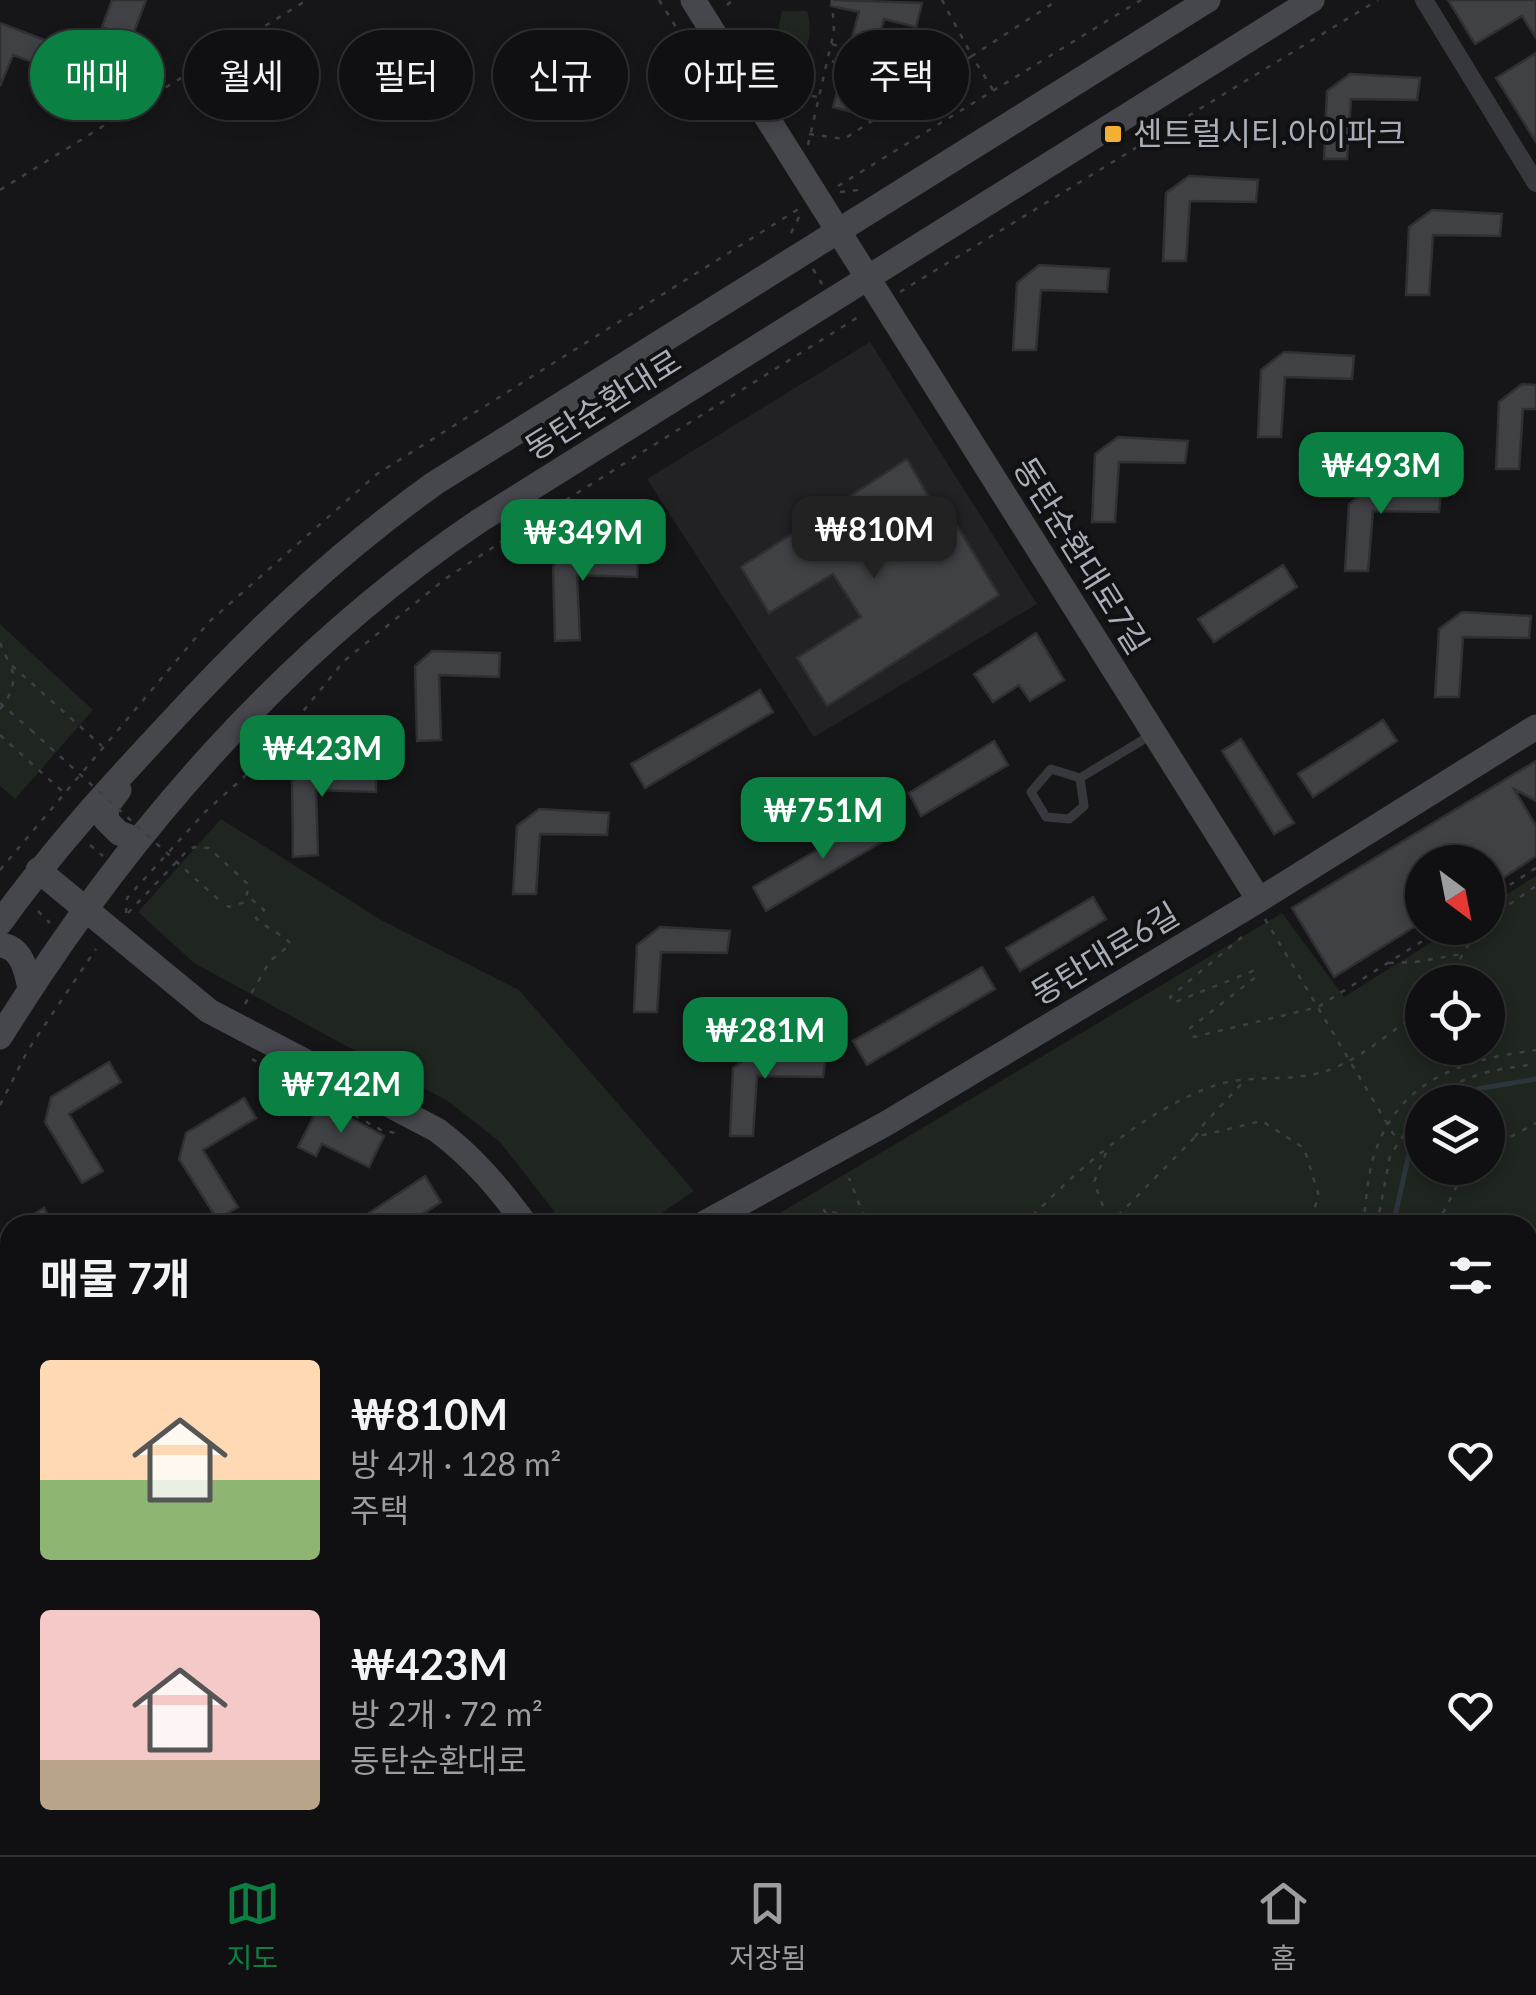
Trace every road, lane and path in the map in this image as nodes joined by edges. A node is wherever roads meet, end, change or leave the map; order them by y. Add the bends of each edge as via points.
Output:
1 (308, 0) edge
2 (659, 0) edge
3 (693, 0) edge
4 (733, 0) edge
5 (832, 0) edge
6 (942, 0) edge
7 (1058, 0) edge
8 (1140, 0) edge
9 (1208, 0) edge
10 (1378, 0) edge
11 (1424, 0) edge
12 (1306, 2) edge
13 (727, 5) dead end
14 (678, 30) edge
15 (832, 44) joint
16 (972, 56) junction
17 (969, 58) edge
18 (829, 60) junction
19 (834, 62) edge
20 (994, 91) junction
21 (814, 96) edge
22 (820, 97) junction
23 (876, 120) edge
24 (810, 134) junction
25 (808, 146) dead end
26 (1536, 183) edge
27 (858, 188) dead end
28 (0, 190) edge
29 (796, 198) dead end
30 (802, 207) junction
31 (789, 230) dead end
32 (843, 239) junction
33 (867, 278) junction
34 (896, 294) dead end
35 (865, 313) dead end
36 (0, 644) edge
37 (0, 656) edge
38 (9, 663) junction
39 (1, 706) edge
40 (1536, 728) edge
41 (1154, 733) junction
42 (0, 736) edge
43 (150, 744) junction
44 (103, 748) junction
45 (1080, 778) junction
46 (63, 792) junction
47 (138, 840) junction
48 (1536, 868) edge
49 (0, 870) edge
50 (38, 870) junction
51 (1536, 886) edge
52 (1505, 888) edge
53 (20, 895) junction
54 (248, 896) junction
55 (86, 906) junction
56 (1505, 908) edge
57 (1261, 909) junction
58 (0, 922) edge
59 (1240, 933) dead end
60 (65, 936) junction
61 (100, 942) dead end
62 (0, 945) edge
63 (1416, 945) edge
64 (1468, 945) edge
65 (1462, 954) junction
66 (1388, 962) junction
67 (1456, 965) edge
68 (30, 988) junction
69 (1318, 1007) junction
70 (242, 1008) dead end
71 (1405, 1022) edge
72 (0, 1036) edge
73 (1536, 1050) edge
74 (1349, 1060) junction
75 (1536, 1064) edge
76 (1246, 1079) junction
77 (1450, 1085) edge
78 (0, 1104) edge
79 (1536, 1123) edge
80 (1389, 1127) junction
81 (1405, 1129) edge
82 (1195, 1137) junction
83 (1397, 1140) junction
84 (1505, 1140) edge
85 (1106, 1151) junction
86 (849, 1178) dead end
87 (1457, 1185) edge
88 (519, 1215) edge
89 (700, 1215) edge
90 (827, 1215) edge
91 (843, 1215) edge
92 (864, 1215) edge
93 (1034, 1215) edge
94 (1106, 1215) edge
95 (1117, 1215) edge
96 (1312, 1215) edge
97 (1364, 1215) edge
98 (1378, 1215) edge
99 (1442, 1215) edge

1 - 28 path
2 - 14 path
3 - 32 main road, 동탄순환대로7길
4 - 13 path
5 - 15 path
6 - 16 path
7 - 16 path
8 - 20 path
9 - 32 main road, 동탄순환대로
10 - 34 path
11 - 26 street
12 - 33 main road, 동탄순환대로
15 - 18 path
16 - 17 path
16 - 20 path
18 - 19 path
18 - 22 path
20 - 27 path via 834,188
21 - 22 path
22 - 24 path
23 - 24 path via 844,140
24 - 25 path
29 - 30 path
30 - 31 path via 800,221
30 - 44 path via 377,474 210,622
32 - 33 main road, 동탄순환대로7길
32 - 43 main road, 동탄순환대로 via 388,517 278,610
33 - 41 main road, 동탄순환대로7길
33 - 47 main road, 동탄순환대로 via 396,580 283,682
35 - 54 path via 445,579 358,649 127,898 126,915 184,854 201,846 239,874 249,885
36 - 38 path
37 - 38 path
38 - 39 path via 14,678
38 - 44 path
39 - 54 path, bridge via 221,902 239,906
40 - 57 main road, 동탄대로6길
41 - 45 lane
41 - 57 main road, 동탄순환대로7길
42 - 46 path
43 - 47 main road via 107,806 106,820
43 - 50 main road, 동탄순환대로
44 - 46 path
45 - 45 lane via 1084,806 1069,818 1046,817 1031,792 1041,780 1052,769
46 - 49 path
47 - 55 main road, 동탄순환대로
48 - 52 path
50 - 53 main road, 동탄순환대로
50 - 55 main road
51 - 56 path
53 - 58 main road, 동탄순환대로
53 - 60 path
54 - 70 path via 264,910 256,918 291,944 270,961
55 - 60 main road, 동탄순환대로
55 - 88 main road via 209,1011 437,1130 491,1177
57 - 69 path
57 - 89 main road, 동탄대로6길 via 888,1123
59 - 69 path via 1243,939 1170,997 1174,1003 1256,976 1190,1028 1194,1037
60 - 68 main road, 동탄순환대로
61 - 78 path
62 - 68 main road via 17,952
63 - 66 path
64 - 65 path
65 - 66 path
65 - 67 path
66 - 69 path
68 - 72 main road, 동탄순환대로
69 - 74 path
71 - 74 path
73 - 80 path via 1479,1059 1437,1075
74 - 76 path via 1318,1073
74 - 80 path
75 - 77 path via 1484,1070
76 - 82 path
76 - 85 path via 1174,1104
79 - 84 path
80 - 83 path
80 - 97 path via 1372,1163
81 - 83 path
82 - 95 path
82 - 96 path via 1262,1121 1304,1148 1319,1196
83 - 98 path
85 - 93 path
85 - 94 path via 1094,1182
86 - 92 path
87 - 99 path
90 - 91 path via 824,1210

